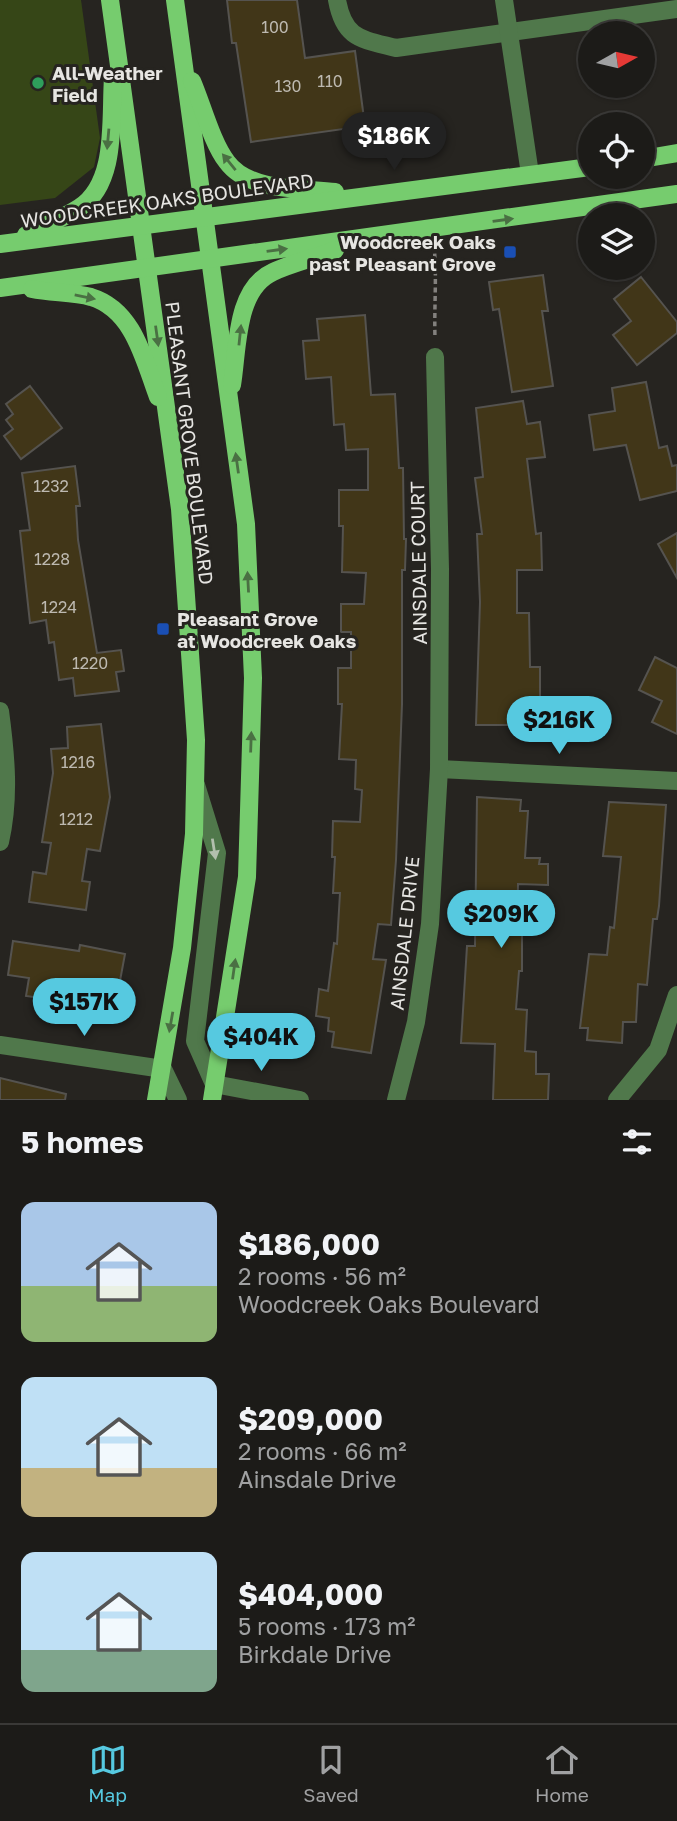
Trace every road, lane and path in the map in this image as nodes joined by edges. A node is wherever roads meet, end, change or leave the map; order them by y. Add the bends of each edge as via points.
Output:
1 (110, 0) edge
2 (174, 0) edge
3 (337, 0) edge
4 (504, 0) edge
5 (677, 9) edge
6 (509, 33) junction
7 (116, 46) junction
8 (182, 58) junction
9 (677, 153) edge
10 (655, 157) edge
11 (578, 168) edge
12 (530, 174) junction
13 (677, 194) edge
14 (363, 196) junction
15 (115, 199) dead end
16 (116, 208) dead end
17 (204, 217) junction
18 (141, 225) junction
19 (433, 229) junction
20 (372, 237) junction
21 (7, 243) edge
22 (210, 260) junction
23 (147, 268) junction
24 (9, 287) edge
25 (435, 357) joint
26 (229, 402) junction
27 (169, 425) junction
28 (0, 711) edge
29 (439, 769) junction
30 (677, 781) edge
31 (196, 784) junction
32 (0, 842) edge
33 (677, 995) edge
34 (0, 1045) edge
35 (163, 1069) junction
36 (213, 1092) edge
37 (156, 1100) edge
38 (178, 1100) edge
39 (300, 1100) edge
40 (396, 1100) edge
41 (617, 1100) edge

1 - 7 main road, PLEASANT GROVE BOULEVARD
2 - 8 main road
3 - 6 street via 341,22 354,34 396,48
4 - 6 street
5 - 6 street
6 - 12 street
7 - 18 main road, PLEASANT GROVE BOULEVARD
7 -> 21 main road via 105,173 99,188 81,207
14 -> 8 main road via 261,183 236,171 225,159
8 - 17 main road
9 - 10 main road
11 - 12 main road, WOODCREEK OAKS BOULEVARD
12 - 14 main road, WOODCREEK OAKS BOULEVARD
19 -> 13 main road
14 - 17 main road, WOODCREEK OAKS BOULEVARD
15 - 16 path
17 - 18 main road, WOODCREEK OAKS BOULEVARD
17 - 22 main road
18 - 21 main road, WOODCREEK OAKS BOULEVARD
18 - 23 main road, PLEASANT GROVE BOULEVARD
19 - 20 main road
19 - 25 path via 438,282 433,303
22 -> 20 main road
26 -> 20 main road via 241,314 255,285 274,271
22 - 23 main road
22 - 26 main road
23 - 24 main road
23 -> 27 main road, PLEASANT GROVE BOULEVARD
24 -> 27 main road via 92,298 122,316 136,339
25 - 29 street, AINSDALE COURT
36 -> 26 main road via 247,877 253,678 246,524
27 - 31 main road, PLEASANT GROVE BOULEVARD via 188,587
28 - 32 street via 8,767
29 - 30 street
29 - 40 street, AINSDALE DRIVE via 430,924 416,1023
31 -> 35 main road, PLEASANT GROVE BOULEVARD via 183,948
31 -> 36 street via 217,853 195,1041
33 - 41 street via 658,1050
34 - 35 street
35 - 37 main road, PLEASANT GROVE BOULEVARD
35 - 38 street
36 - 39 street

